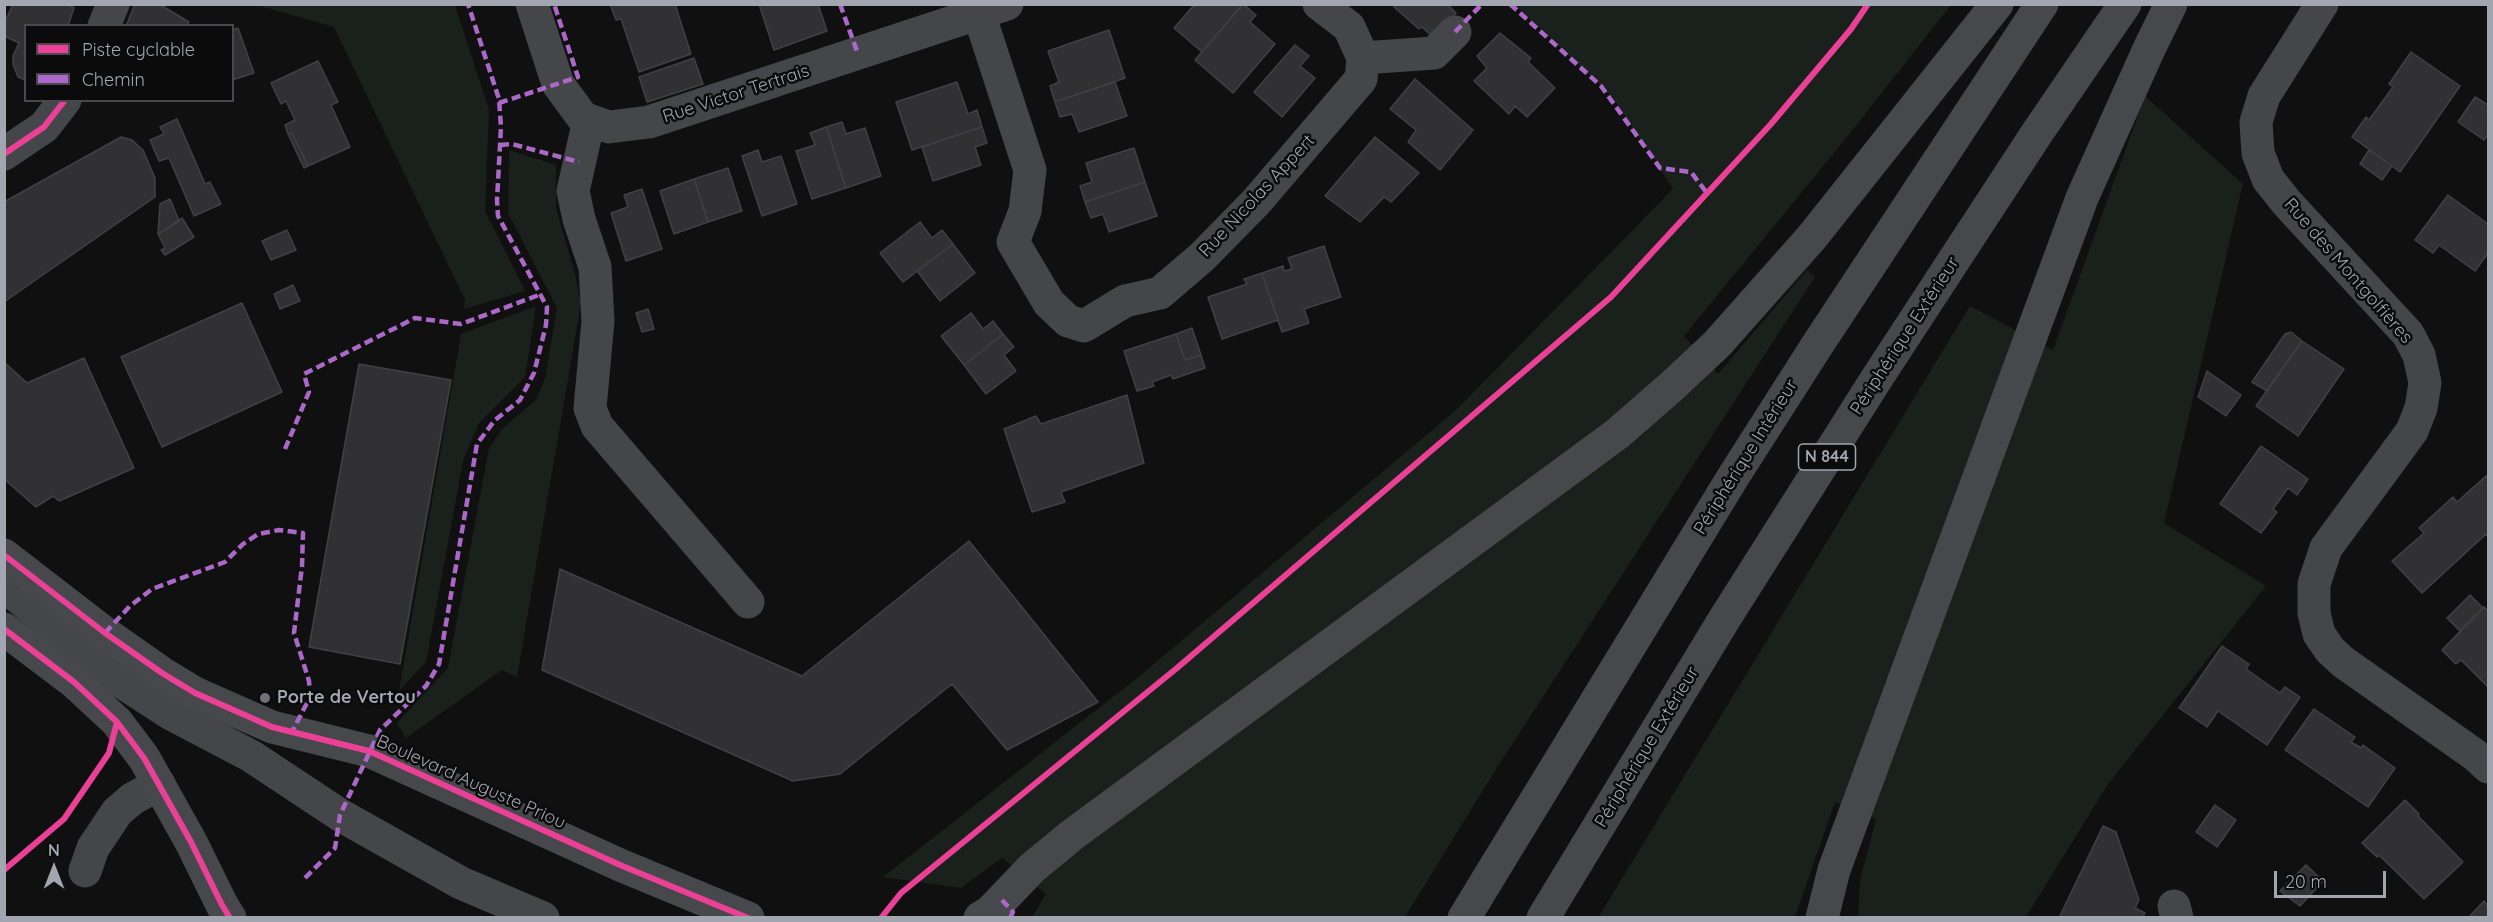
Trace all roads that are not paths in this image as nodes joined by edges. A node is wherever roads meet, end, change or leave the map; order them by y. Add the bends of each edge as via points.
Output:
1 (112, 4) edge
2 (532, 4) edge
3 (1319, 4) edge
4 (1997, 4) edge
5 (2042, 4) edge
6 (2126, 4) edge
7 (2171, 4) edge
8 (2322, 4) edge
9 (993, 9) edge
10 (105, 24) edge
11 (1455, 32) dead end
12 (1363, 58) junction
13 (63, 102) edge
14 (589, 120) junction
15 (4, 154) edge
16 (4, 555) edge
17 (4, 585) edge
18 (748, 602) dead end
19 (4, 628) edge
20 (2488, 767) edge
21 (159, 784) junction
22 (85, 872) dead end
23 (230, 918) edge
24 (543, 918) edge
25 (748, 918) edge
26 (980, 918) edge
27 (1464, 918) edge
28 (1543, 918) edge
29 (1822, 918) edge

1 - 10 street
2 - 14 street via 558,84 583,118
3 - 12 street via 1349,27
4 - 26 main road via 1812,237 1717,344 1671,387 1617,434 1072,835
5 - 27 main road, Périphérique Intérieur via 1739,467
6 - 28 main road, Périphérique Extérieur / N 844 via 1845,428
7 - 29 main road via 2082,198 1834,870
8 - 20 street, Rue des Montgolfières via 2264,96 2256,122 2258,153 2268,179 2287,203 2408,334 2420,355 2426,383 2412,431 2326,548 2313,584 2314,614 2319,634 2343,662
9 - 12 street, Rue Nicolas Appert via 1030,170 1025,211 1013,242 1049,303 1068,321 1084,326 1125,301 1160,293 1202,257 1256,202 1361,79
9 - 14 street, Rue Victor Tertrais via 649,122 609,127
11 - 12 street via 1434,53
13 - 15 street via 44,127
14 - 18 street via 573,191 595,267 598,321 590,408 597,426
16 - 25 main road, Boulevard Auguste Priou via 105,633 195,693 272,727 369,752
17 - 24 street via 106,672 171,714 251,756 340,815 461,883
19 - 21 main road via 74,682 117,722
21 - 22 street via 117,812 93,848
21 - 23 main road

